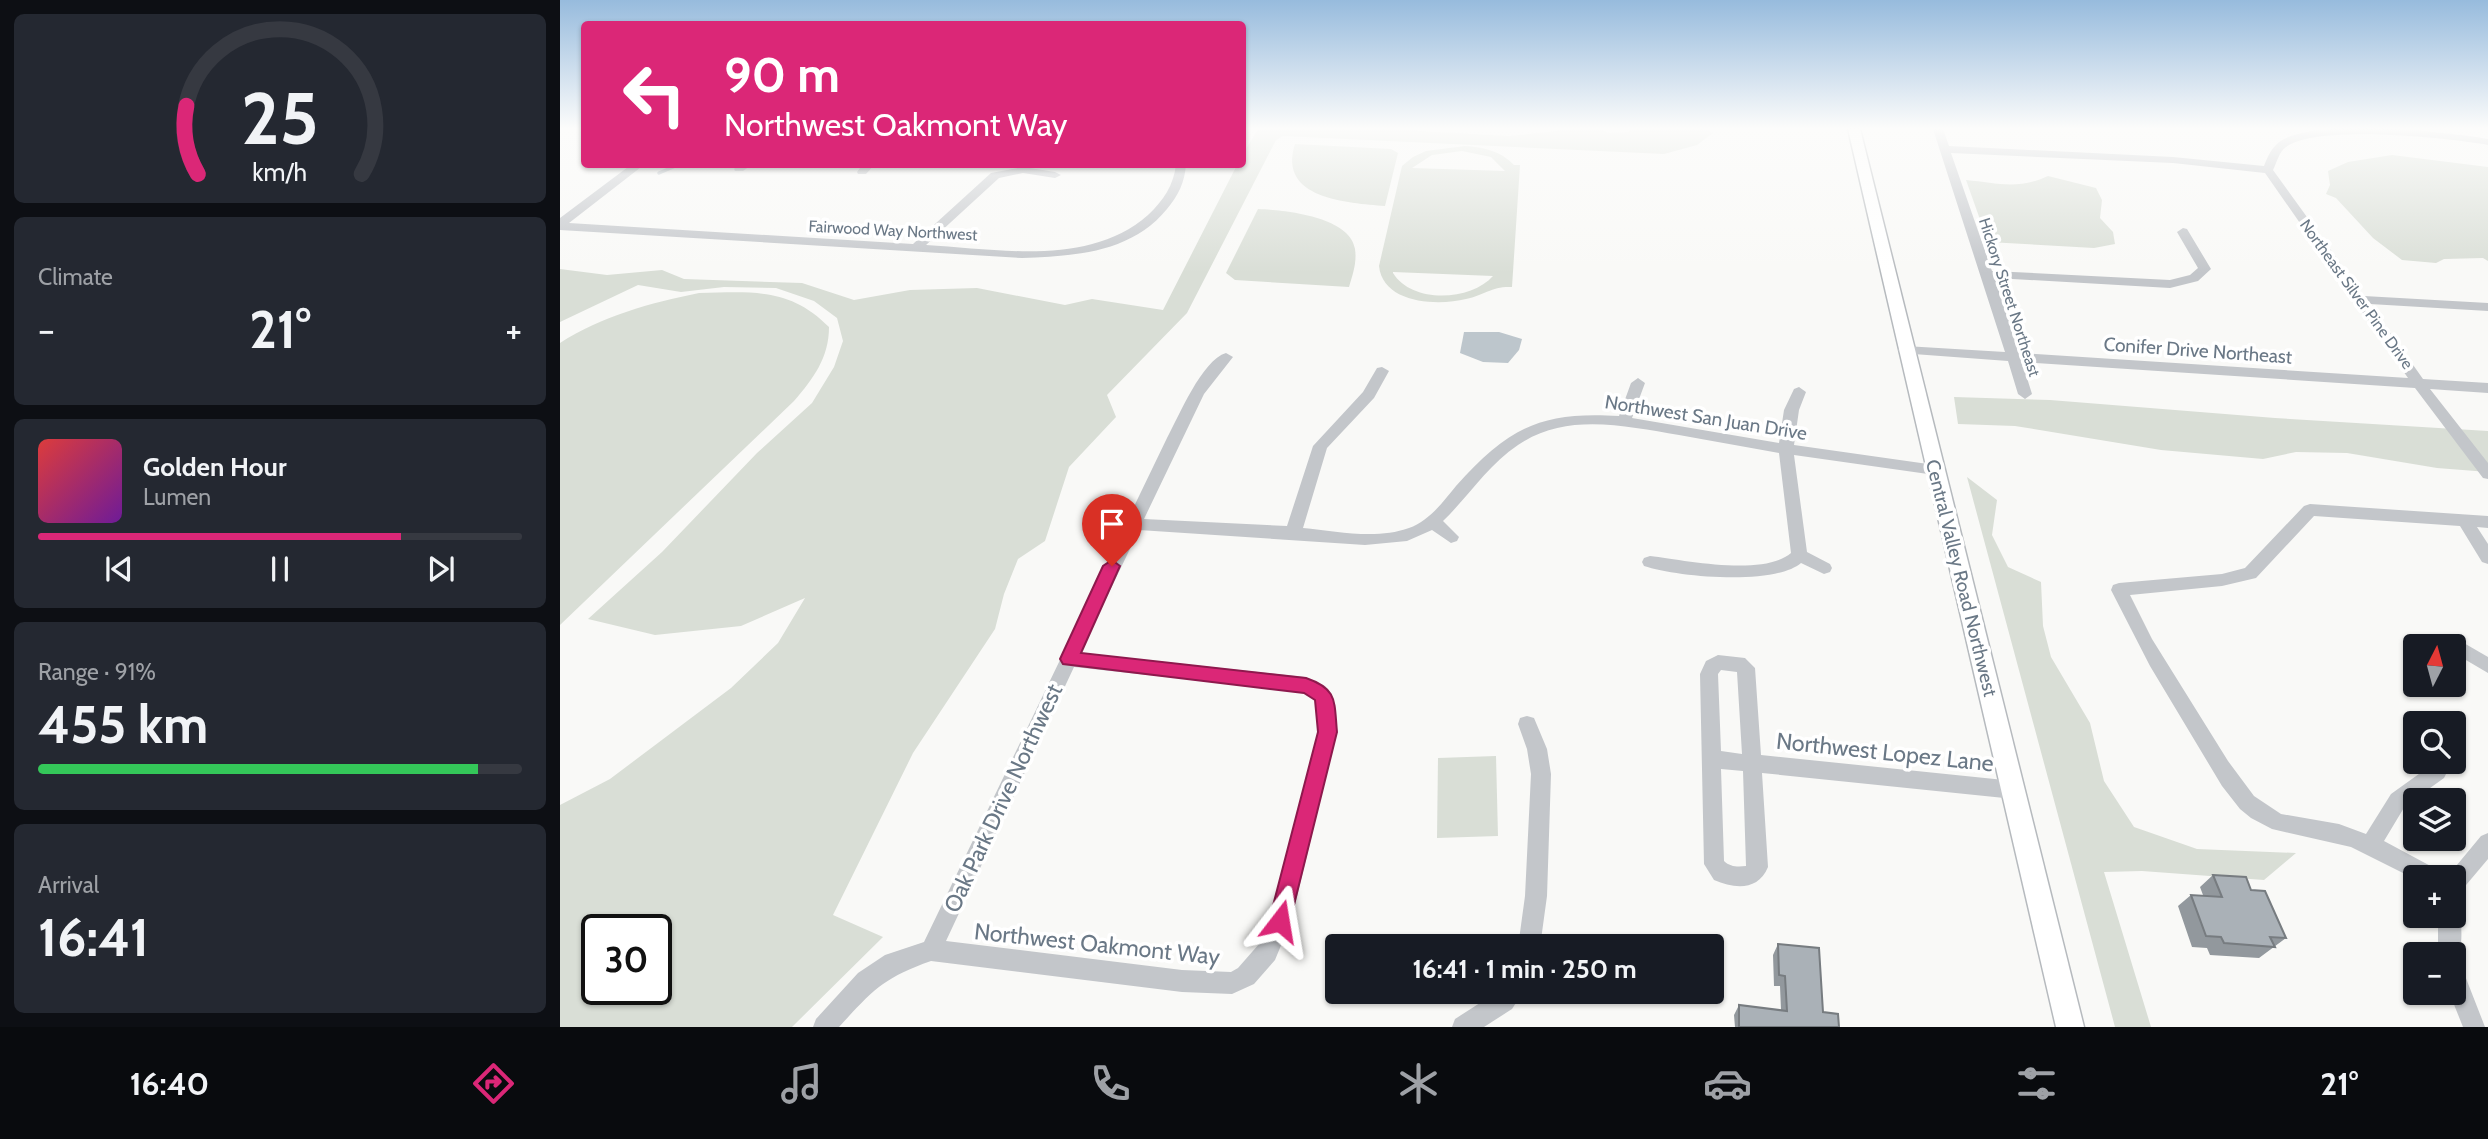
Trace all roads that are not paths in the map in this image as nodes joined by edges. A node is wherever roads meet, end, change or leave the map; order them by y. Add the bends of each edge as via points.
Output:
1 (623, 177) edge
2 (993, 177) edge
3 (1180, 177) edge
4 (1865, 177) edge
5 (1954, 177) edge
6 (2273, 177) edge
7 (560, 225) edge
8 (2183, 232) dead end
9 (917, 246) junction
10 (1987, 274) junction
11 (2361, 300) junction
12 (2488, 307) edge
13 (1905, 350) junction
14 (1226, 357) dead end
15 (2015, 358) junction
16 (1382, 371) dead end
17 (1638, 383) dead end
18 (2421, 384) junction
19 (2488, 388) edge
20 (1799, 392) dead end
21 (2025, 394) dead end
22 (1625, 421) junction
23 (1786, 449) junction
24 (1935, 470) junction
25 (2488, 474) edge
26 (2465, 521) junction
27 (2488, 522) edge
28 (1434, 523) junction
29 (1135, 524) junction
30 (1293, 533) junction
31 (1451, 537) dead end
32 (1799, 555) junction
33 (2488, 558) edge
34 (1650, 562) dead end
35 (1824, 568) dead end
36 (2466, 652) edge
37 (1069, 659) junction
38 (2488, 666) edge
39 (1527, 724) dead end
40 (1712, 759) junction
41 (1752, 764) junction
42 (2434, 774) edge
43 (2014, 790) junction
44 (2488, 843) edge
45 (2371, 845) junction
46 (2408, 865) edge
47 (2466, 870) edge
48 (1531, 934) edge
49 (931, 950) junction
50 (1499, 1004) edge
51 (2465, 1005) edge
52 (824, 1027) edge
53 (1463, 1027) edge
54 (2070, 1027) edge
55 (2474, 1027) edge

1 - 7 street
2 - 9 street
3 - 9 street, Fairwood Way Northwest via 1165,204 1145,225 1097,248 1022,254
4 - 13 main road, Central Valley Road Northwest
5 - 10 street, Hickory Street Northeast
6 - 11 street, Northeast Silver Pine Drive
7 - 9 street, Fairwood Way Northwest
8 - 10 street via 2205,269 2194,278 2170,284
10 - 15 street, Hickory Street Northeast
11 - 12 street
11 - 18 street, Northeast Silver Pine Drive
13 - 15 street, Conifer Drive Northeast
13 - 24 main road, Central Valley Road Northwest
14 - 29 street, Oak Park Drive Northwest via 1204,382
15 - 18 street, Conifer Drive Northeast
15 - 21 street, Hickory Street Northeast
16 - 30 street via 1369,395 1320,446
17 - 22 street
18 - 19 street, Conifer Drive Northeast
18 - 25 street, Northeast Silver Pine Drive
20 - 23 street via 1790,407
22 - 23 street, Northwest San Juan Drive
22 - 28 street, Northwest San Juan Drive via 1557,421 1522,432 1480,469
23 - 24 street, Northwest San Juan Drive
23 - 32 street
24 - 43 main road, Central Valley Road Northwest
26 - 27 street
26 - 33 street
26 - 45 street via 2311,510 2250,573 2119,590 2132,620 2221,769 2254,809 2272,820
28 - 30 street, Northwest San Juan Drive via 1408,535 1385,538
28 - 31 street
29 - 30 street, Northwest San Juan Drive
29 - 37 street, Oak Park Drive Northwest
32 - 34 street via 1788,565 1769,570
32 - 35 street
36 - 38 street
37 - 49 street, Oak Park Drive Northwest
37 - 49 street, Northwest Oakmont Way via 1306,685 1324,698 1328,732 1280,921 1267,952 1246,976 1233,982 1182,981
39 - 48 street via 1541,774
40 - 41 street, Northwest Lopez Lane
40 - 41 street, Northwest Lopez Lane via 1709,674 1718,662 1739,663 1746,668
40 - 41 street, Northwest Lopez Lane via 1714,864 1721,873 1737,877 1751,875 1758,867
41 - 43 street, Northwest Lopez Lane
42 - 45 street via 2398,800
43 - 54 main road, Central Valley Road Northwest
44 - 47 street
45 - 46 street
49 - 52 street via 893,963 866,981
50 - 53 street
51 - 55 street

